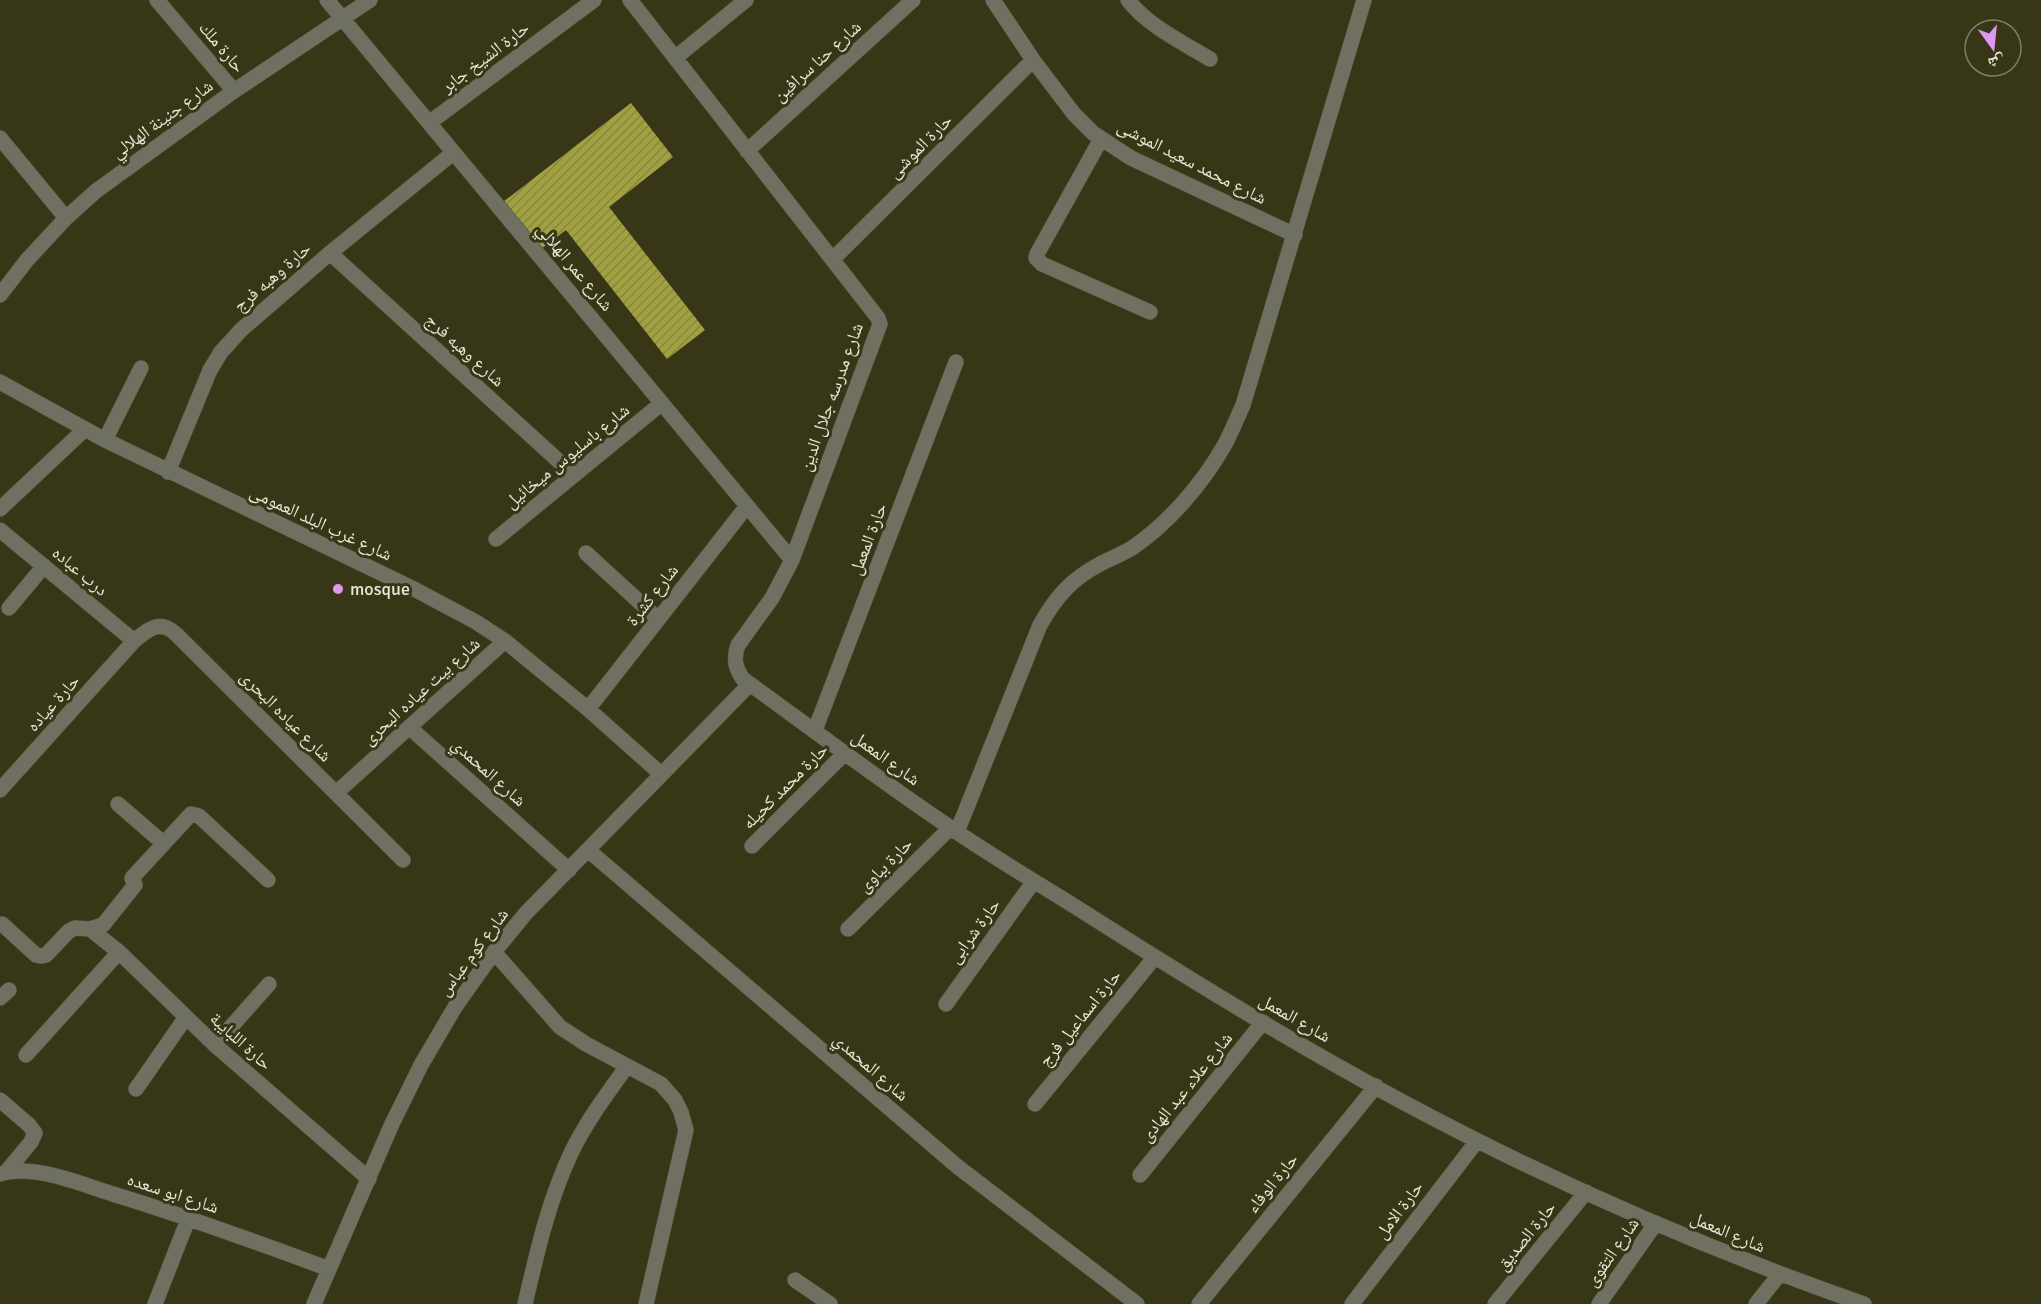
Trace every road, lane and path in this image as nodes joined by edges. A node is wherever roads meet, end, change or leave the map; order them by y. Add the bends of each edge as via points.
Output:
1 (157, 0) edge
2 (327, 0) edge
3 (370, 0) edge
4 (594, 0) edge
5 (630, 0) edge
6 (746, 0) edge
7 (913, 0) edge
8 (993, 0) edge
9 (1128, 0) edge
10 (1364, 0) edge
11 (344, 19) junction
12 (675, 58) junction
13 (1210, 59) dead end
14 (1033, 60) junction
15 (234, 91) junction
16 (429, 123) junction
17 (0, 138) edge
18 (1101, 139) junction
19 (747, 151) junction
20 (453, 153) junction
21 (66, 218) junction
22 (1295, 235) junction
23 (330, 253) junction
24 (833, 259) junction
25 (0, 295) edge
26 (1150, 312) dead end
27 (956, 362) dead end
28 (141, 368) dead end
29 (0, 382) edge
30 (662, 403) junction
31 (84, 429) junction
32 (105, 440) junction
33 (168, 472) junction
34 (574, 475) junction
35 (747, 506) junction
36 (0, 508) edge
37 (0, 530) edge
38 (496, 539) dead end
39 (586, 553) dead end
40 (792, 560) junction
41 (44, 566) junction
42 (9, 608) dead end
43 (658, 619) junction
44 (134, 641) junction
45 (505, 641) junction
46 (750, 684) junction
47 (588, 709) junction
48 (410, 727) junction
49 (815, 730) junction
50 (845, 753) junction
51 (661, 774) junction
52 (0, 790) edge
53 (336, 794) junction
54 (118, 804) dead end
55 (953, 830) junction
56 (163, 843) junction
57 (752, 846) dead end
58 (588, 850) junction
59 (403, 860) dead end
60 (569, 870) junction
61 (268, 880) dead end
62 (1034, 881) junction
63 (2, 924) dead end
64 (90, 929) junction
65 (848, 929) dead end
66 (119, 952) junction
67 (494, 952) junction
68 (1155, 957) junction
69 (269, 984) dead end
70 (946, 1004) dead end
71 (186, 1017) junction
72 (1263, 1023) junction
73 (215, 1045) junction
74 (26, 1055) dead end
75 (627, 1066) junction
76 (1376, 1086) junction
77 (136, 1089) dead end
78 (0, 1100) edge
79 (1035, 1104) dead end
80 (1477, 1141) junction
81 (4, 1172) edge
82 (1140, 1175) dead end
83 (369, 1179) junction
84 (1586, 1192) junction
85 (189, 1217) junction
86 (1656, 1224) junction
87 (329, 1269) junction
88 (1779, 1275) junction
89 (795, 1280) dead end
90 (154, 1304) edge
91 (314, 1304) edge
92 (525, 1304) edge
93 (646, 1304) edge
94 (830, 1304) edge
95 (1137, 1304) edge
96 (1198, 1304) edge
97 (1352, 1304) edge
98 (1496, 1304) edge
99 (1599, 1304) edge
100 (1756, 1304) edge
101 (1864, 1304) edge

1 - 15 street, حارة ملك
2 - 11 street, شارع عمر الهلالي
3 - 11 street, شارع جنينة الهلالي
4 - 16 street, حارة الشيخ جابر
5 - 12 street, شارع مدرسه جلال الدين
6 - 12 street
7 - 19 street, شارع حنا سرافين
8 - 14 street, شارع محمد سعيد الموشى
9 - 13 street via 1156,25
10 - 22 street
11 - 15 street, شارع جنينة الهلالي
11 - 16 street, شارع عمر الهلالي
12 - 19 street, شارع مدرسه جلال الدين
14 - 18 street, شارع محمد سعيد الموشى via 1074,114
14 - 24 street, حارة الموشى
15 - 21 street, شارع جنينة الهلالي via 129,166
16 - 20 street, شارع عمر الهلالي
17 - 21 street
18 - 22 street, شارع محمد سعيد الموشى via 1131,158
18 - 26 street via 1036,258
19 - 24 street, شارع مدرسه جلال الدين
20 - 23 street, حارة وهبه فرج
20 - 30 street, شارع عمر الهلالي
21 - 25 street, شارع جنينة الهلالي
22 - 55 street via 1243,405 1224,446 1167,519 1132,548 1074,581 1054,601 1040,625
23 - 33 street, حارة وهبه فرج via 221,352
23 - 34 street, شارع وهبه فرج
24 - 40 street, شارع مدرسه جلال الدين via 880,324
27 - 49 street, حارة المعمل
28 - 32 street
29 - 31 street, شارع غرب البلد العمومى
30 - 34 street, شارع باسليوس ميخائيل
30 - 35 street, شارع عمر الهلالي
31 - 32 street, شارع غرب البلد العمومى
31 - 36 street
32 - 33 street, شارع غرب البلد العمومى
33 - 45 street, شارع غرب البلد العمومى via 435,599
34 - 38 street, شارع باسليوس ميخائيل
35 - 40 street, شارع عمر الهلالي
35 - 43 street, شارع كشرة
37 - 41 street, درب عباده
39 - 43 street
40 - 46 street, شارع مدرسه جلال الدين via 735,653 737,671
41 - 42 street
41 - 44 street, درب عباده
43 - 47 street, شارع كشرة
44 - 52 street, حارة عياده
44 - 53 street, شارع عياده البحرى via 151,627 171,630
45 - 47 street, شارع غرب البلد العمومى
45 - 48 street, شارع بيت عياده البحرى
46 - 49 street, شارع المعمل
46 - 51 street, شارع كوم عباس
47 - 51 street, شارع غرب البلد العمومى
48 - 53 street, شارع بيت عياده البحرى
48 - 60 street, شارع المحمدي
49 - 50 street, شارع المعمل
50 - 55 street, شارع المعمل
50 - 57 street, حارة محمد كحيله
51 - 58 street, شارع كوم عباس
53 - 59 street, شارع عياده البحرى
54 - 56 street
55 - 62 street, شارع المعمل
55 - 65 street, حارة بباوى
56 - 61 street via 187,816 195,814
56 - 64 street via 132,878 135,885 108,921
58 - 60 street, شارع كوم عباس
58 - 95 street, شارع المحمدي via 958,1167
60 - 67 street, شارع كوم عباس
62 - 68 street, شارع المعمل
62 - 70 street, حارة شرابى
63 - 64 street via 42,956 75,927
64 - 66 street, حارة اللبايبة
66 - 71 street, حارة اللبايبة
66 - 74 street
67 - 75 street via 560,1027
67 - 83 street, شارع كوم عباس via 421,1065
68 - 72 street, شارع المعمل
68 - 79 street, حارة اسماعيل فرج
69 - 73 street
71 - 73 street, حارة اللبايبة
71 - 77 street
72 - 76 street, شارع المعمل
72 - 82 street, شارع علاء عبد الهادى
73 - 83 street, حارة اللبايبة
75 - 92 street via 573,1150 552,1200
75 - 93 street via 661,1084 675,1100 686,1130
76 - 80 street, شارع المعمل
76 - 96 street, حارة الوفاء
78 - 81 street via 35,1133
80 - 84 street, شارع المعمل
80 - 97 street, حارة الامل
81 - 85 street, شارع ابو سعده via 56,1177
83 - 87 street, شارع كوم عباس
84 - 86 street, شارع المعمل
84 - 98 street, حارة الصديق
85 - 87 street, شارع ابو سعده
85 - 90 street
86 - 88 street, شارع المعمل
86 - 99 street, شارع التقوى
87 - 91 street, شارع كوم عباس
88 - 100 street
88 - 101 street, شارع المعمل
89 - 94 street

